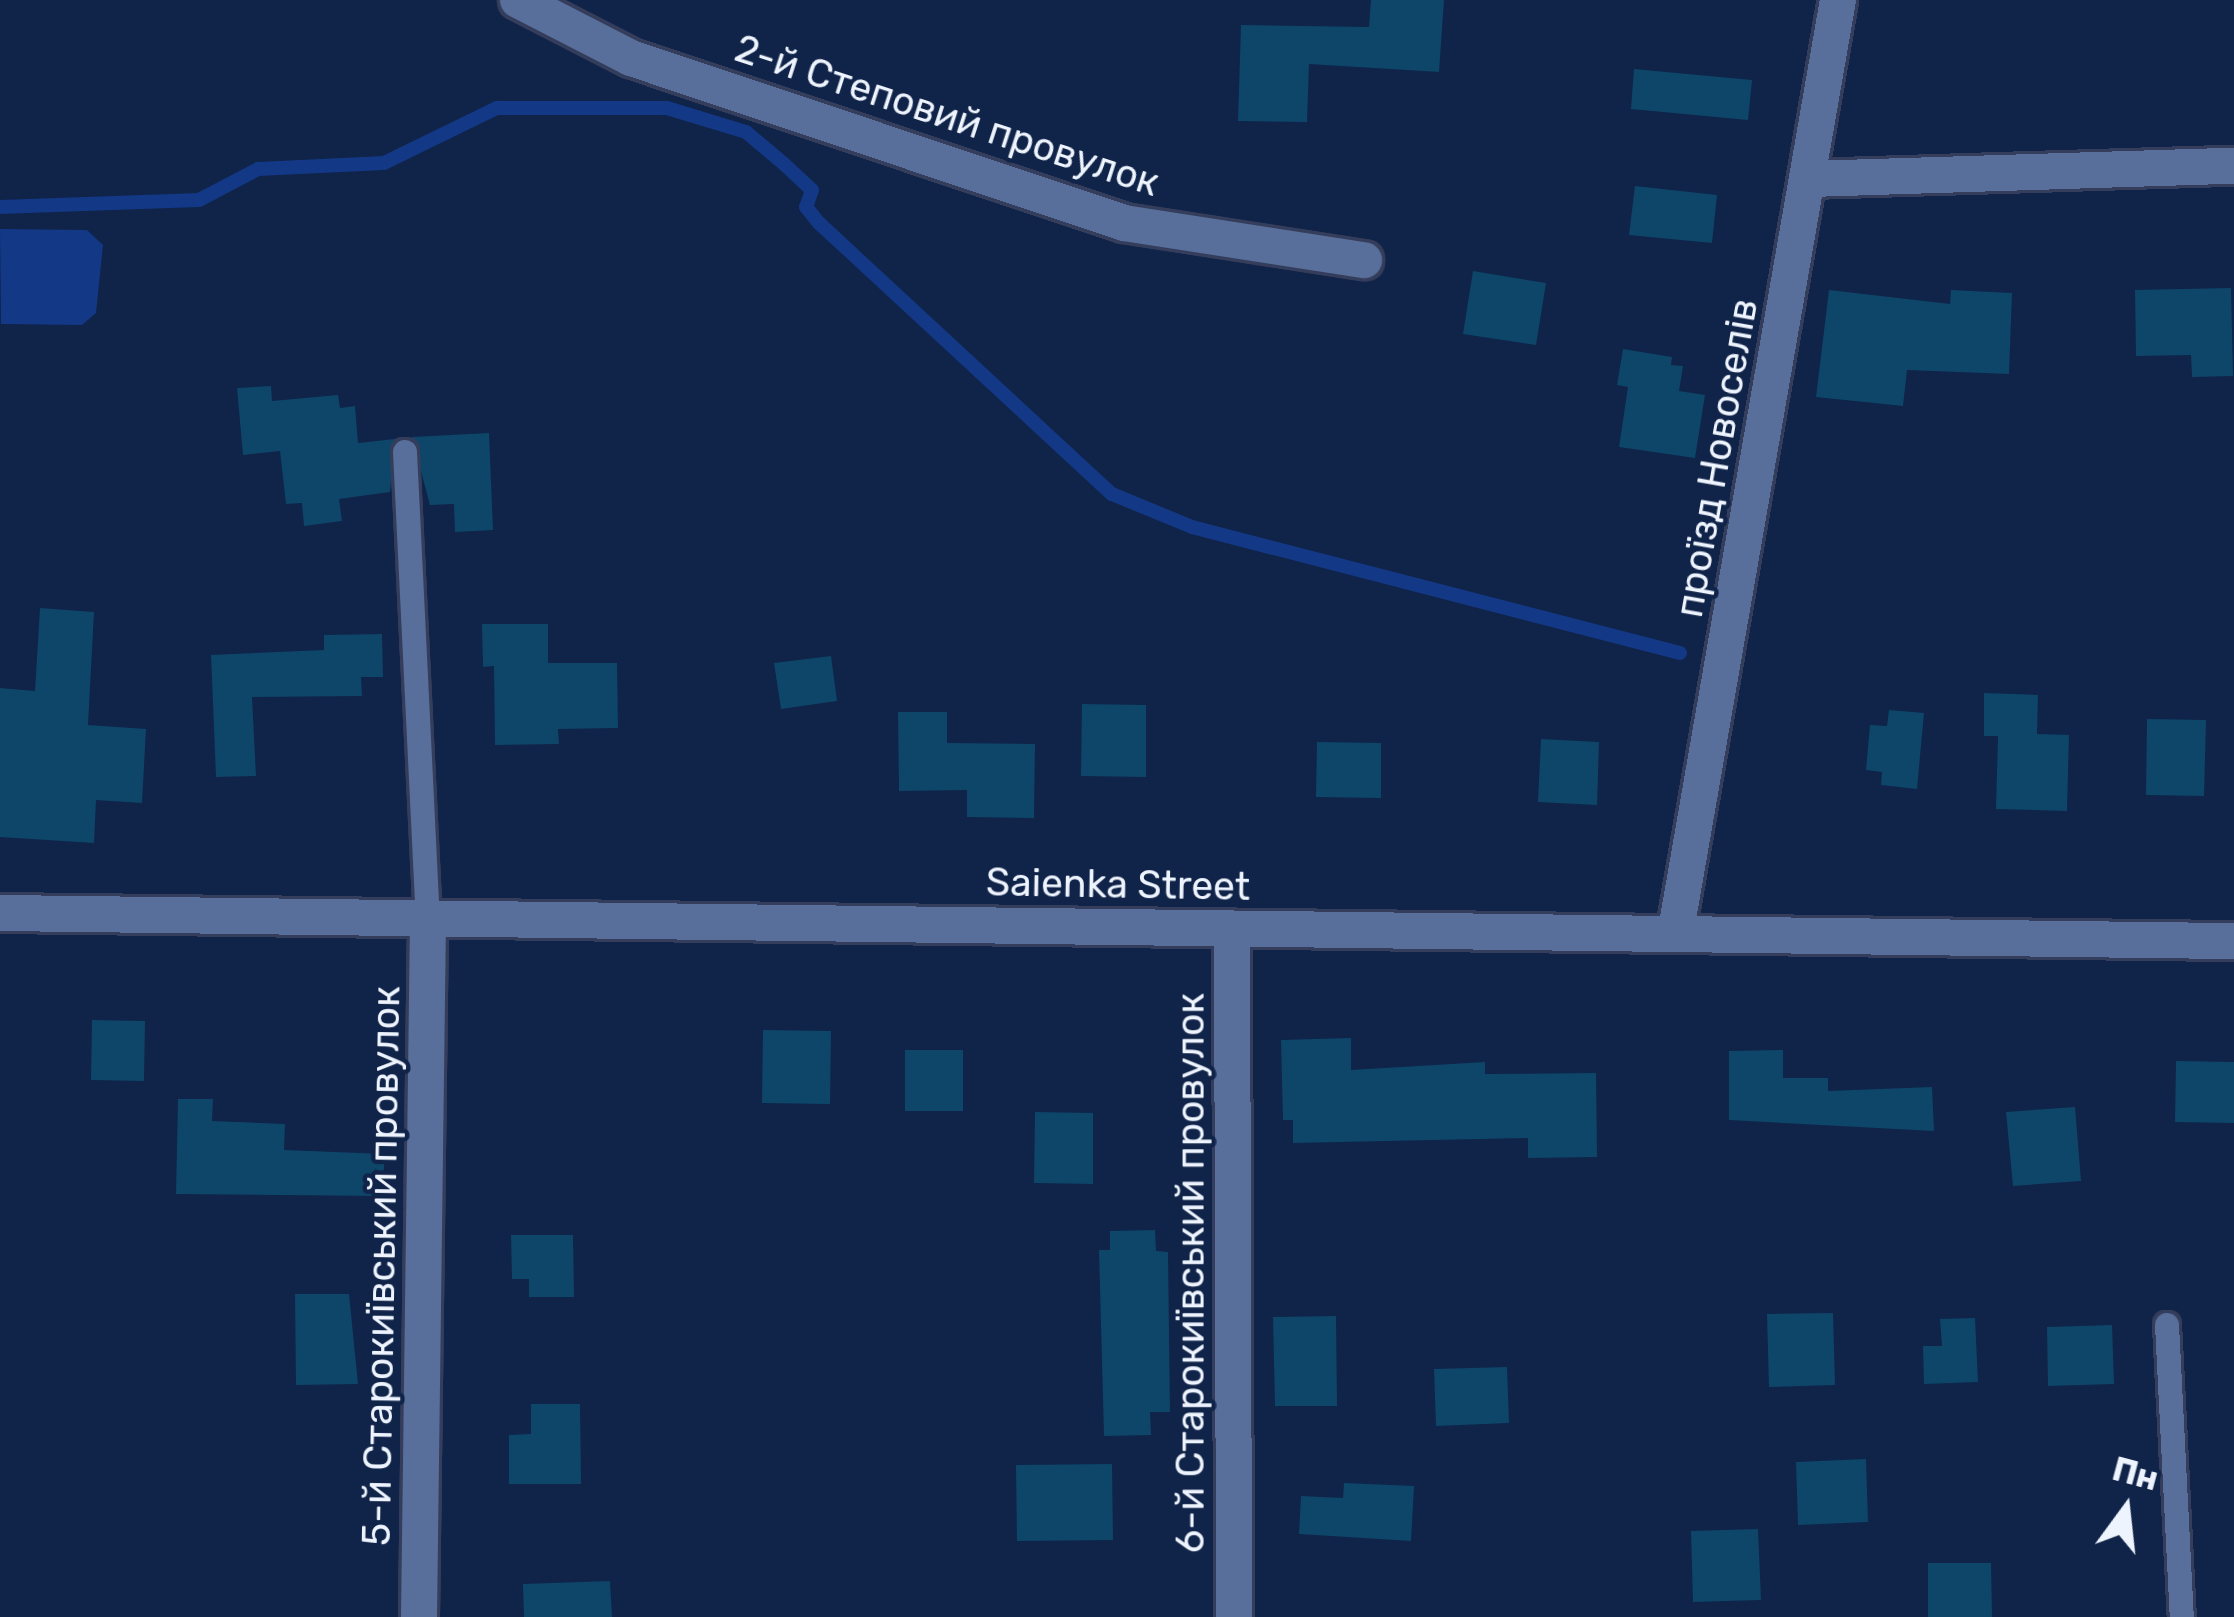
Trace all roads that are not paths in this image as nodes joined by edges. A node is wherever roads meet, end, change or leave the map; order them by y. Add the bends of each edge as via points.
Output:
1 (518, 0) edge
2 (1838, 0) edge
3 (2234, 166) edge
4 (1810, 179) junction
5 (1364, 260) dead end
6 (405, 452) dead end
7 (0, 913) edge
8 (428, 916) junction
9 (1232, 928) junction
10 (1676, 930) junction
11 (2234, 941) edge
12 (2168, 1325) dead end
13 (419, 1617) edge
14 (1234, 1617) edge
15 (2182, 1617) edge

1 - 5 street, 2-й Степовий провулок via 631,58 1124,223
2 - 4 street, проїзд Новоселів
3 - 4 street
4 - 10 street, проїзд Новоселів
6 - 8 lane
7 - 8 street, Saienka Street
8 - 9 street, Saienka Street
8 - 13 street, 5-й Старокиївський провулок
9 - 10 street, Saienka Street
9 - 14 street, 6-й Старокиївський провулок
10 - 11 street, Saienka Street
12 - 15 lane

